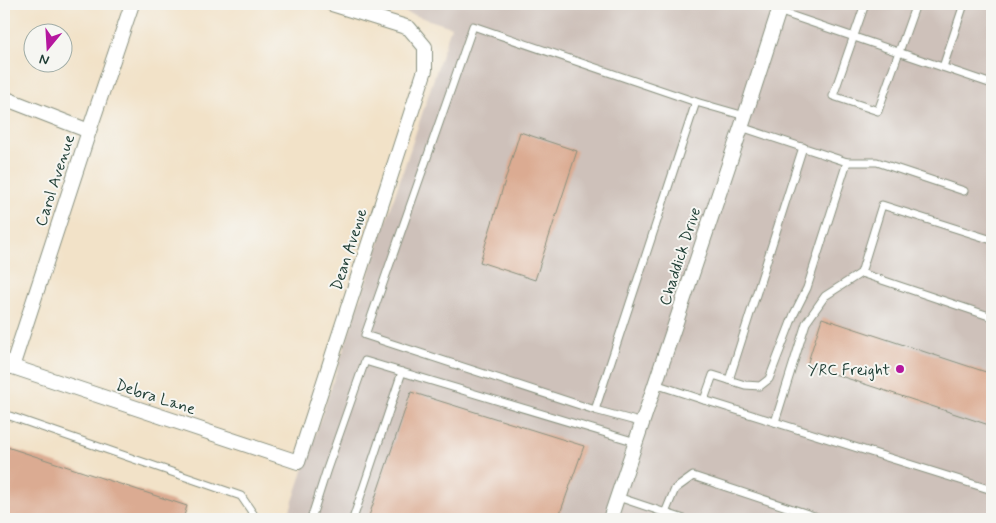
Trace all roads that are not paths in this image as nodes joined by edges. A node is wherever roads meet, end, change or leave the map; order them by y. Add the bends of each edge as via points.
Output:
1 (132, 4) edge
2 (332, 4) edge
3 (865, 4) edge
4 (916, 4) edge
5 (964, 4) edge
6 (780, 8) edge
7 (854, 36) junction
8 (900, 52) junction
9 (943, 67) junction
10 (992, 84) edge
11 (4, 98) edge
12 (696, 102) junction
13 (743, 121) junction
14 (89, 131) junction
15 (803, 147) junction
16 (848, 162) junction
17 (964, 191) dead end
18 (992, 240) edge
19 (860, 273) junction
20 (992, 316) edge
21 (8, 366) edge
22 (402, 372) junction
23 (728, 380) junction
24 (655, 384) junction
25 (704, 400) junction
26 (595, 410) junction
27 (4, 414) edge
28 (775, 422) junction
29 (643, 424) junction
30 (636, 442) junction
31 (298, 462) joint
32 (992, 490) edge
33 (618, 497) junction
34 (665, 513) junction
35 (253, 519) edge
36 (311, 519) edge
37 (353, 519) edge
38 (610, 519) edge
39 (684, 519) edge
40 (821, 519) edge

1 - 14 street, Carol Avenue
2 - 31 street, Dean Avenue via 409,28 425,47 425,70
3 - 7 lane
4 - 8 lane
5 - 9 lane
6 - 7 lane
6 - 13 street, Chaddick Drive
7 - 8 lane
7 - 8 lane via 833,96 878,111
8 - 9 lane
9 - 10 lane
11 - 14 street
12 - 13 lane
12 - 26 lane
12 - 26 lane via 473,26 365,335
13 - 15 lane
13 - 24 street, Chaddick Drive
14 - 21 street, Carol Avenue
15 - 16 lane
15 - 23 lane
16 - 17 lane via 877,162
16 - 23 lane via 807,288 769,378 760,386
18 - 19 lane via 882,205
19 - 20 lane
19 - 28 lane via 825,296 806,323
21 - 31 street, Debra Lane
22 - 30 lane
22 - 36 lane via 365,361
22 - 37 lane
23 - 25 lane via 713,374
24 - 25 lane
24 - 29 street, Chaddick Drive
25 - 28 lane
26 - 29 lane
27 - 35 lane via 241,496 254,515
28 - 32 lane
29 - 30 street, Chaddick Drive
30 - 33 street, Chaddick Drive
33 - 34 lane
33 - 38 street, Chaddick Drive
34 - 39 lane
34 - 40 lane via 675,489 693,476

